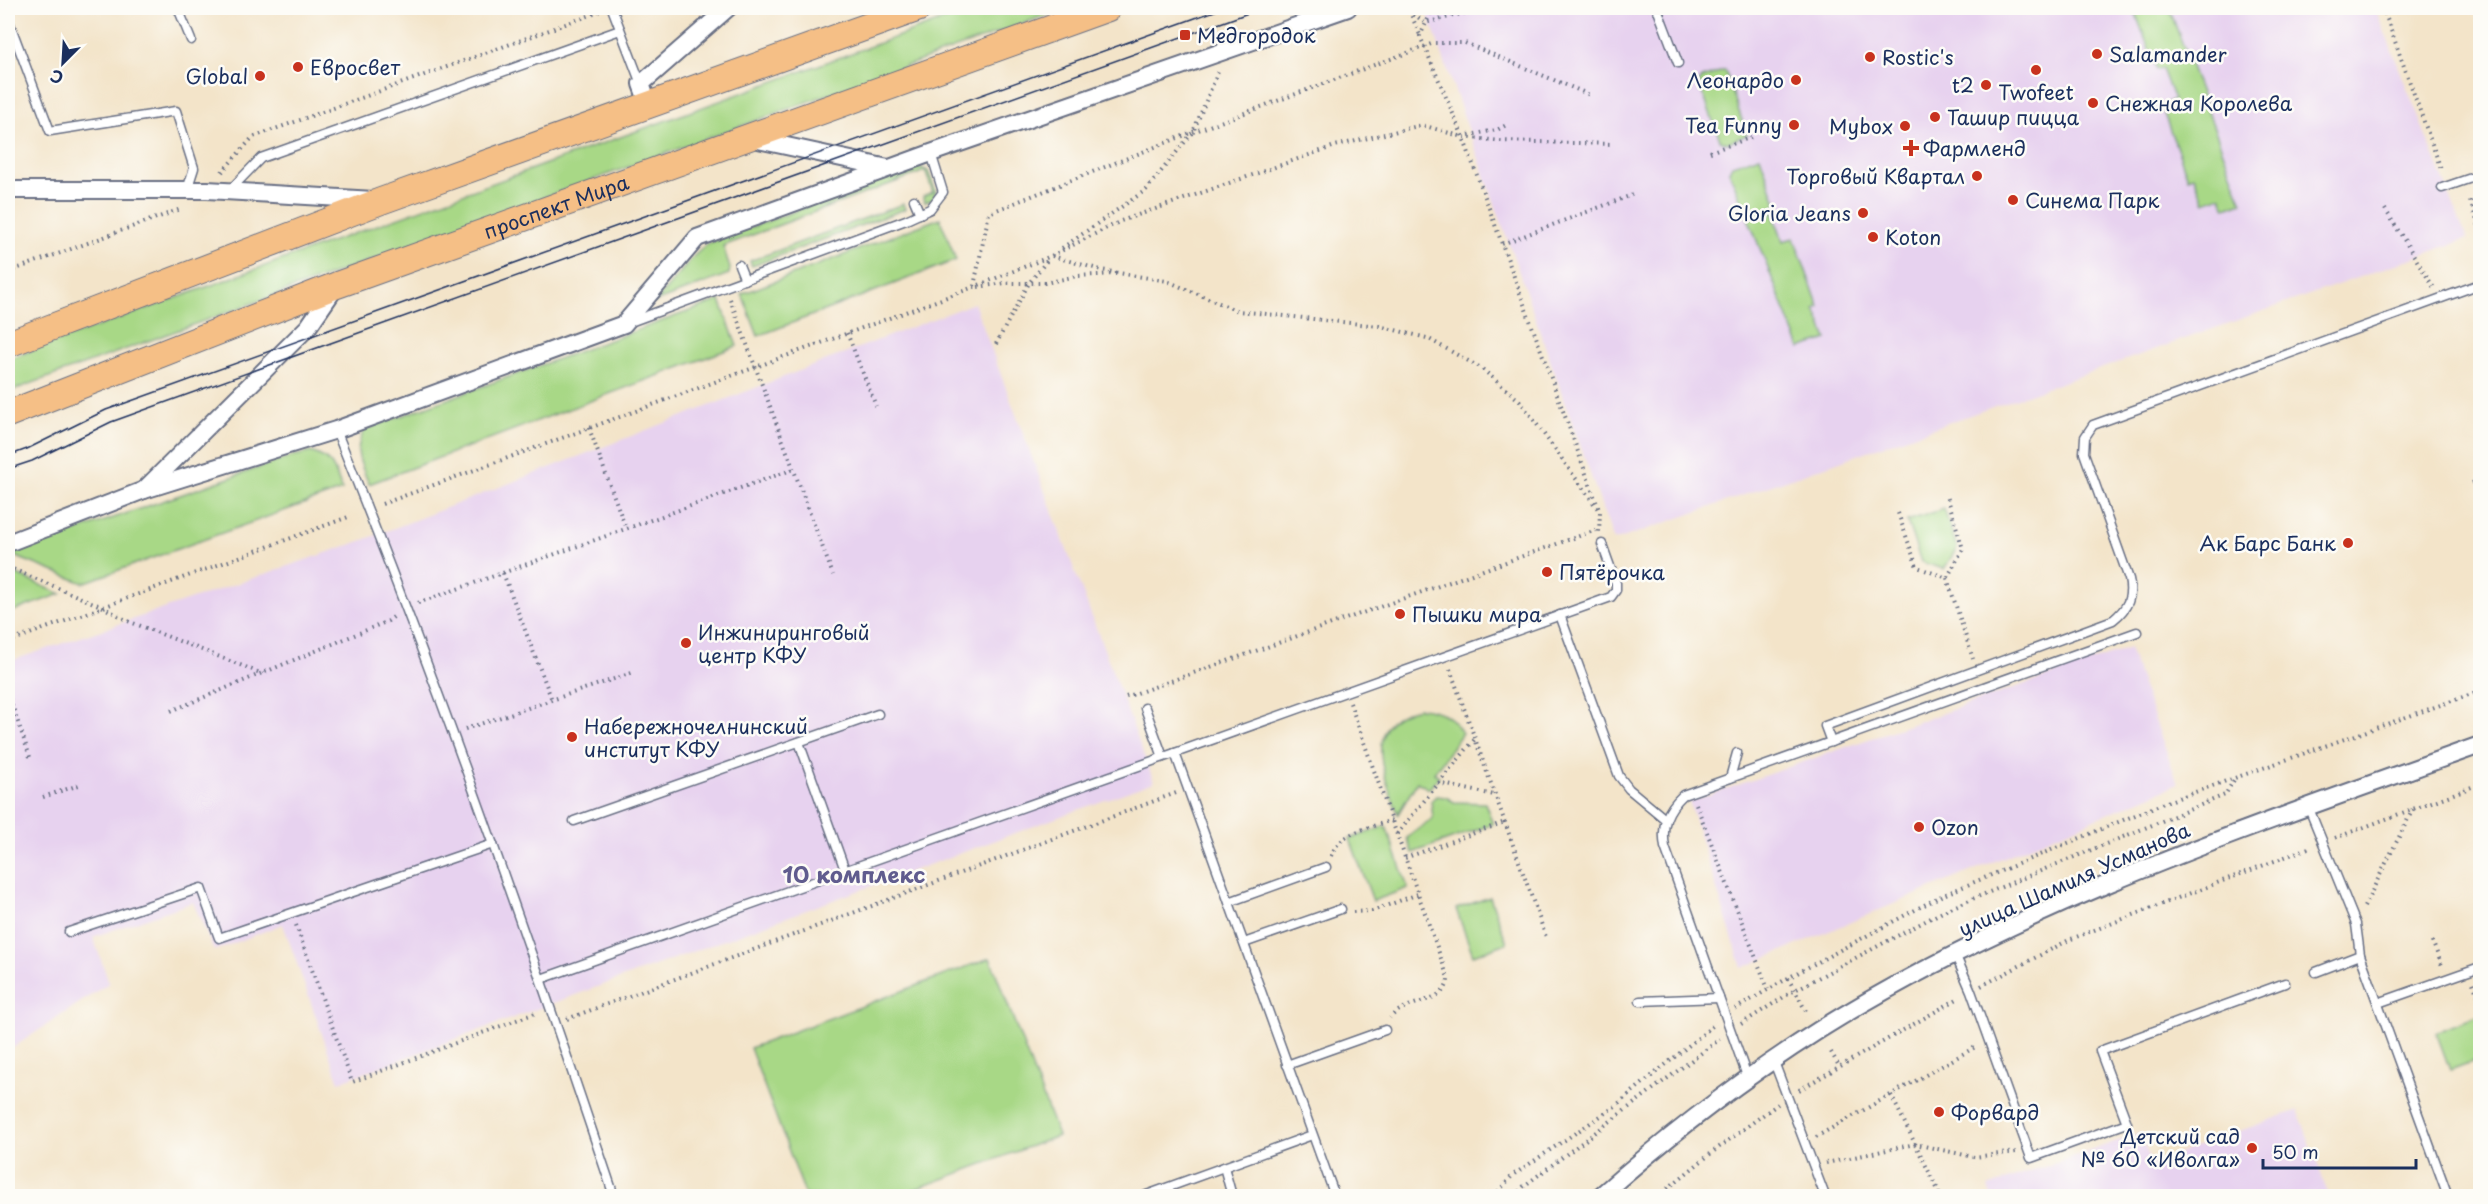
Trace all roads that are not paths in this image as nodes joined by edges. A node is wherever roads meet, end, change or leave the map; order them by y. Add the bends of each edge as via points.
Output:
1 (178, 8) edge
2 (612, 8) edge
3 (728, 8) edge
4 (919, 8) edge
5 (1108, 8) edge
6 (1348, 8) edge
7 (1658, 8) edge
8 (8, 19) edge
9 (620, 30) junction
10 (191, 40) dead end
11 (1677, 63) dead end
12 (645, 95) junction
13 (747, 138) junction
14 (931, 153) junction
15 (889, 168) junction
16 (2481, 175) edge
17 (2442, 188) dead end
18 (8, 190) edge
19 (188, 190) junction
20 (228, 191) junction
21 (914, 200) dead end
22 (381, 201) junction
23 (920, 214) junction
24 (739, 265) dead end
25 (745, 280) junction
26 (2481, 284) edge
27 (337, 285) junction
28 (624, 324) junction
29 (8, 344) edge
30 (8, 414) edge
31 (336, 430) junction
32 (144, 490) junction
33 (1600, 542) road end
34 (8, 543) edge
35 (1560, 615) junction
36 (2137, 632) dead end
37 (1145, 708) dead end
38 (878, 714) dead end
39 (799, 742) junction
40 (1831, 742) junction
41 (2481, 744) edge
42 (1175, 753) junction
43 (1737, 753) dead end
44 (1162, 757) junction
45 (1730, 778) junction
46 (2308, 807) junction
47 (1665, 819) junction
48 (574, 821) dead end
49 (494, 844) junction
50 (1326, 867) road end
51 (845, 870) junction
52 (1229, 902) junction
53 (1341, 909) road end
54 (69, 933) dead end
55 (1244, 944) junction
56 (1955, 954) junction
57 (2360, 955) junction
58 (2481, 967) edge
59 (2316, 972) dead end
60 (541, 979) junction
61 (2285, 982) dead end
62 (1719, 998) junction
63 (1640, 1001) dead end
64 (2378, 1003) junction
65 (1385, 1030) road end
66 (1774, 1062) junction
67 (1287, 1065) junction
68 (1748, 1080) junction
69 (1312, 1135) junction
70 (1224, 1167) junction
71 (2481, 1192) edge
72 (614, 1197) edge
73 (1144, 1197) edge
74 (1232, 1197) edge
75 (1335, 1197) edge
76 (1600, 1197) edge
77 (1825, 1197) edge
78 (2448, 1197) edge
79 (2469, 1197) edge

1 - 10 lane
2 - 9 lane
3 - 12 street
4 - 12 main road
5 - 13 main road, проспект Мира
6 - 14 street
7 - 11 lane
8 - 19 lane via 50,131 176,111 194,168
9 - 12 lane
9 - 20 lane via 261,158
12 - 22 main road
13 - 15 street
13 - 27 main road, проспект Мира
14 - 15 street
14 - 23 lane via 943,192 930,209
15 - 28 street via 698,238
16 - 17 lane
18 - 19 street
19 - 20 street
20 - 22 street
21 - 23 lane
22 - 29 main road
23 - 25 lane
24 - 25 lane
25 - 28 lane
26 - 40 lane via 2093,425 2085,436 2084,453 2129,579 2129,601 2122,613 2113,620 1825,726
27 - 30 main road, проспект Мира
27 - 32 street via 308,327
28 - 31 street
31 - 32 street
31 - 49 lane
32 - 34 street
33 - 35 lane via 1616,583 1614,594
35 - 42 lane
35 - 47 lane via 1619,776
36 - 40 lane
37 - 44 lane
38 - 39 lane
39 - 48 lane
39 - 51 lane
40 - 45 lane
41 - 46 street, улица Шамиля Усманова
42 - 44 lane
42 - 52 lane
43 - 45 lane
44 - 51 lane
45 - 47 lane via 1683,795
46 - 56 street, улица Шамиля Усманова via 2081,895
46 - 57 lane via 2356,924
47 - 62 lane via 1665,847
49 - 54 lane via 219,938 201,888
49 - 60 lane
50 - 52 lane
51 - 60 lane
52 - 55 lane
53 - 55 lane
55 - 67 lane
56 - 61 lane via 2031,1158 2127,1123 2100,1051
56 - 66 street, улица Шамиля Усманова via 1819,1030
57 - 59 lane
57 - 64 lane
58 - 64 lane
60 - 72 lane
62 - 63 lane
62 - 68 lane
64 - 78 lane
65 - 67 lane
66 - 68 street, улица Шамиля Усманова
66 - 77 lane
67 - 69 lane
68 - 76 street, улица Шамиля Усманова via 1695,1117
69 - 70 lane
69 - 75 lane
70 - 73 lane
70 - 74 lane
71 - 79 lane

